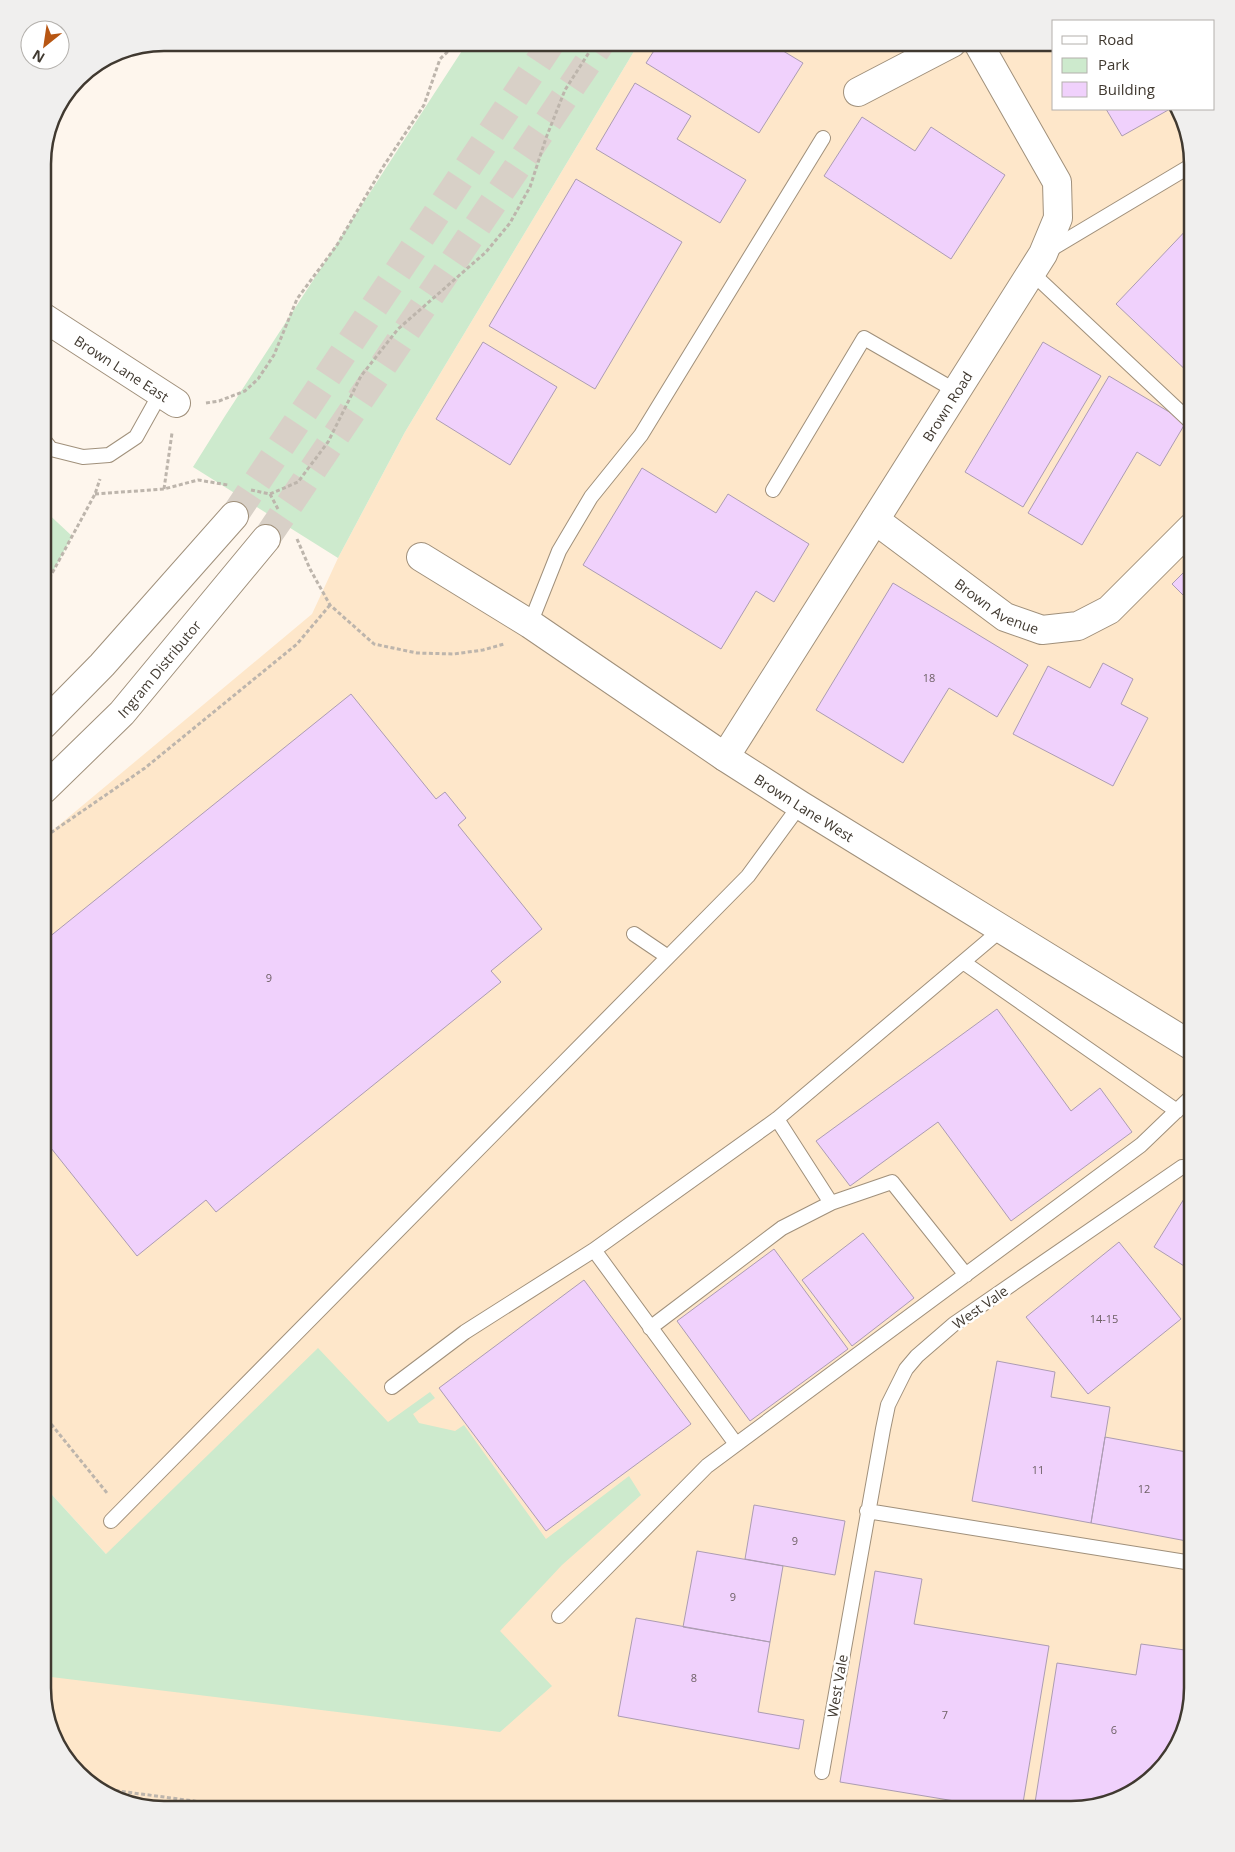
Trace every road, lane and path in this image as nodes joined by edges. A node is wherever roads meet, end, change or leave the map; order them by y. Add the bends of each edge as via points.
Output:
1 (448, 51) edge
2 (590, 51) edge
3 (937, 51) edge
4 (983, 51) edge
5 (858, 92) dead end
6 (823, 138) dead end
7 (1184, 170) edge
8 (1037, 263) junction
9 (51, 322) edge
10 (956, 391) junction
11 (168, 398) junction
12 (1184, 415) edge
13 (51, 449) edge
14 (109, 455) junction
15 (231, 486) dead end
16 (247, 489) dead end
17 (164, 490) junction
18 (773, 490) dead end
19 (95, 494) junction
20 (270, 494) junction
21 (234, 516) tunnel mouth
22 (875, 520) junction
23 (274, 529) joint
24 (295, 532) dead end
25 (1184, 535) edge
26 (422, 557) dead end
27 (51, 575) edge
28 (330, 605) junction
29 (530, 624) junction
30 (51, 717) edge
31 (725, 756) junction
32 (51, 782) edge
33 (800, 805) junction
34 (51, 830) edge
35 (1002, 929) junction
36 (634, 934) dead end
37 (668, 957) junction
38 (963, 962) junction
39 (1184, 1041) edge
40 (1184, 1104) edge
41 (1177, 1111) junction
42 (777, 1119) junction
43 (1182, 1167) dead end
44 (830, 1202) junction
45 (594, 1250) junction
46 (966, 1275) junction
47 (650, 1328) junction
48 (392, 1387) dead end
49 (51, 1425) edge
50 (736, 1444) junction
51 (121, 1511) junction
52 (867, 1511) junction
53 (111, 1521) dead end
54 (1184, 1562) edge
55 (559, 1616) dead end
56 (822, 1772) dead end
57 (119, 1791) edge
58 (194, 1801) edge

1 - 11 path via 440,59 424,105 337,245 297,299 274,355 258,379 245,391 219,401 194,404
2 - 20 path via 565,90 530,187 510,223 486,252 398,329 360,376 328,442 298,482
3 - 5 main road
4 - 8 main road, Brown Road via 1057,182 1058,218
6 - 29 lane via 642,435 591,497 559,551
7 - 8 lane
8 - 10 main road, Brown Road
8 - 12 lane
9 - 11 main road, Brown Lane East
10 - 18 lane via 864,338
10 - 22 main road, Brown Road
11 - 14 lane via 136,437
11 - 17 path
13 - 14 lane via 82,456
14 - 19 path
15 - 17 path via 198,480
16 - 20 path
17 - 19 path
19 - 27 path
20 - 23 path
21 - 30 main road via 102,665
22 - 25 main road, Brown Avenue via 1005,617 1042,630 1078,626 1109,610
22 - 31 main road, Brown Road
23 - 32 main road, Ingram Distributor via 122,713
24 - 28 path via 310,570
26 - 29 main road, Brown Lane West
28 - 29 path via 374,644 417,653 454,654 483,650 510,642
28 - 34 path via 297,644 145,768
29 - 31 main road, Brown Lane West
31 - 33 main road, Brown Lane West
33 - 35 main road, Brown Lane West
33 - 37 lane via 748,876
35 - 38 lane
35 - 39 main road, Brown Lane West
36 - 37 lane
37 - 51 lane
38 - 41 lane
38 - 42 lane
40 - 41 lane
41 - 46 lane via 1141,1145
42 - 44 lane
42 - 45 lane
43 - 52 lane, West Vale via 954,1324 917,1356 906,1369 888,1405
44 - 46 lane via 892,1182
44 - 47 lane via 782,1228
45 - 47 lane
45 - 48 lane via 465,1332
46 - 50 lane
47 - 50 lane
49 - 51 path
50 - 55 lane via 707,1466
51 - 53 lane
52 - 54 lane
52 - 56 lane, West Vale
57 - 58 path

